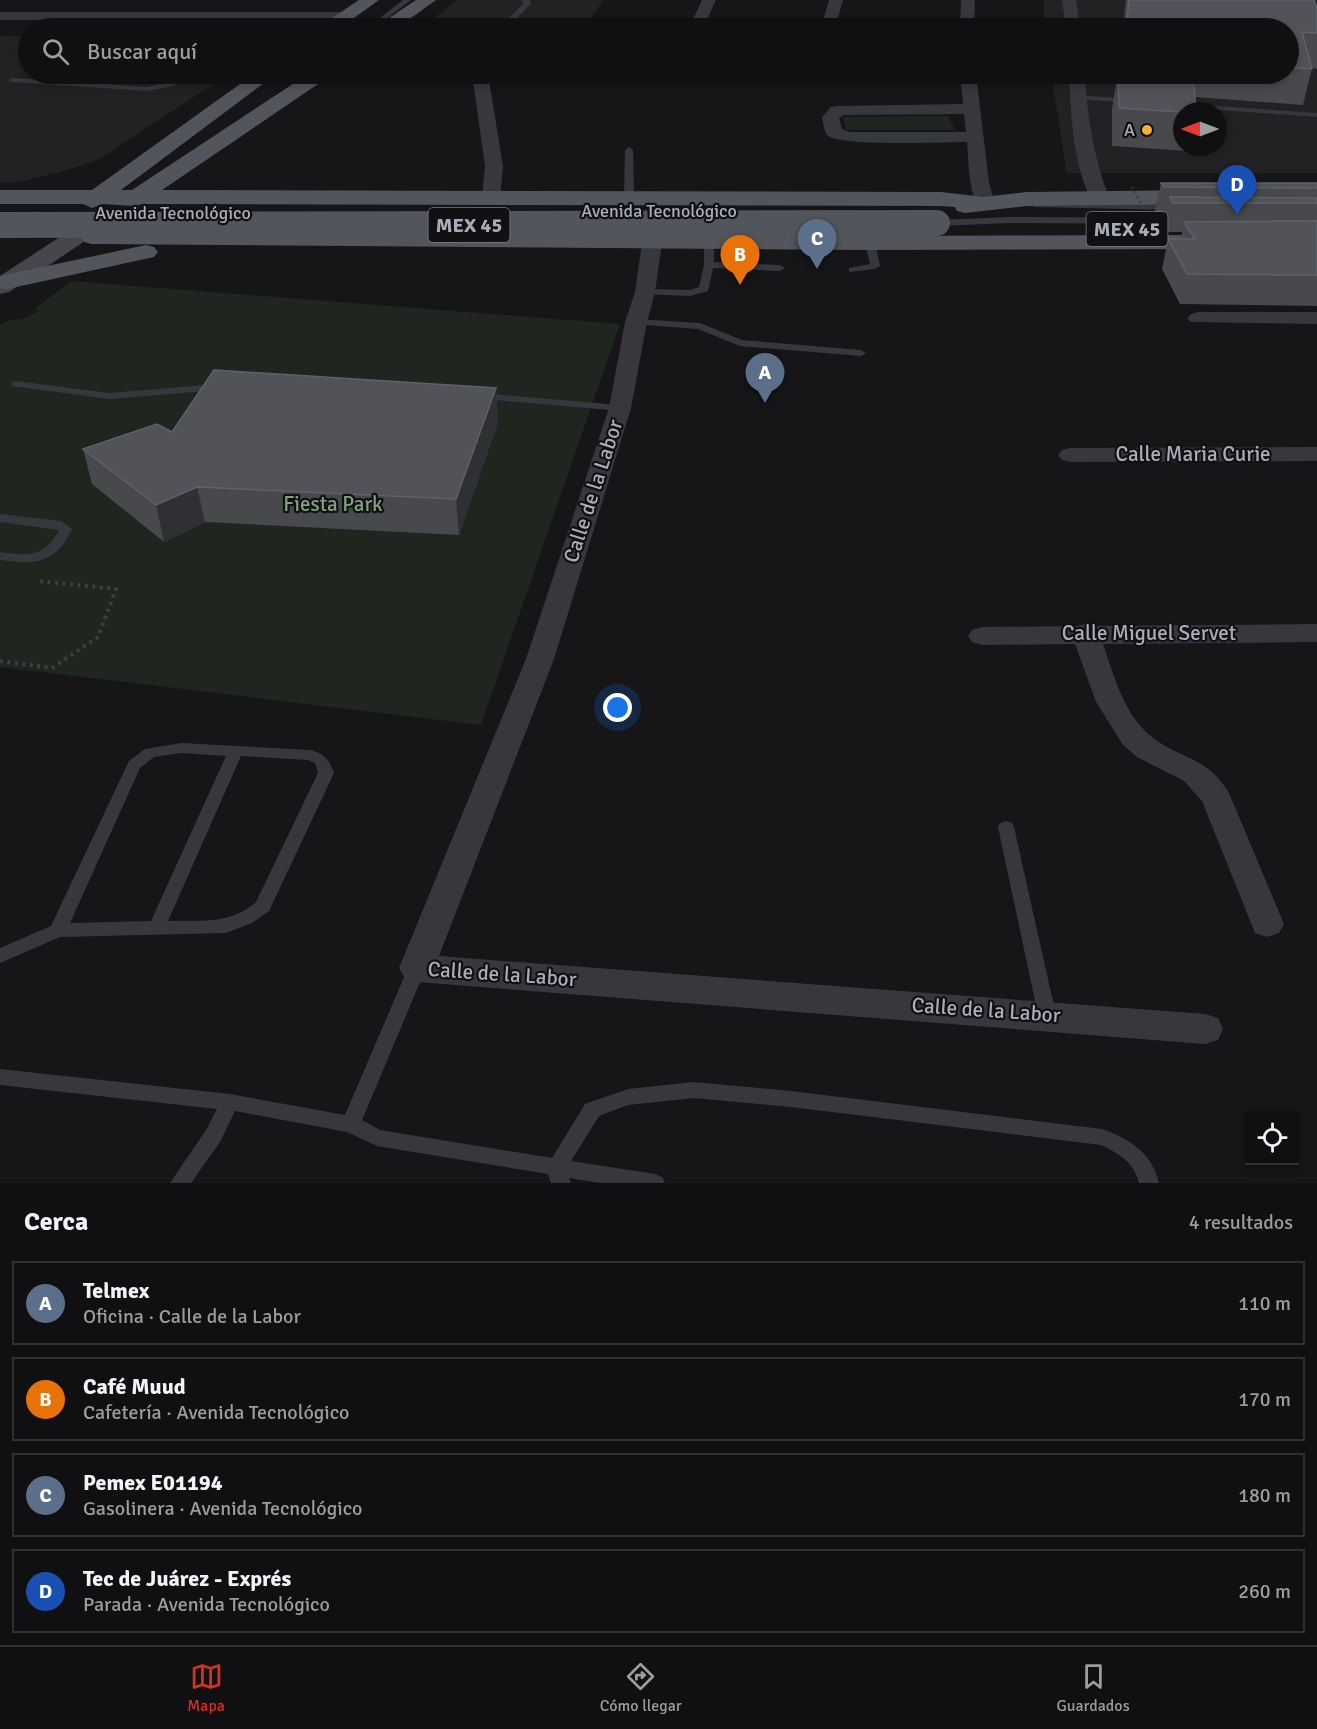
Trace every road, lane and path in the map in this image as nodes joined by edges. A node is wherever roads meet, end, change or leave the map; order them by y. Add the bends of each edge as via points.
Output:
1 (370, 0) edge
2 (379, 0) edge
3 (407, 0) edge
4 (427, 0) edge
5 (526, 0) edge
6 (709, 0) edge
7 (837, 0) edge
8 (968, 0) edge
9 (1069, 0) edge
10 (0, 16) edge
11 (347, 16) junction
12 (344, 18) edge
13 (383, 18) edge
14 (401, 18) edge
15 (513, 18) edge
16 (701, 18) edge
17 (831, 18) edge
18 (967, 18) edge
19 (1072, 18) edge
20 (18, 78) edge
21 (18, 82) edge
22 (61, 84) edge
23 (168, 84) edge
24 (252, 84) edge
25 (305, 84) edge
26 (482, 84) edge
27 (969, 84) edge
28 (1077, 84) edge
29 (1077, 97) junction
30 (1146, 102) edge
31 (1169, 104) edge
32 (973, 109) junction
33 (1317, 115) edge
34 (233, 132) junction
35 (976, 137) junction
36 (174, 140) junction
37 (630, 150) dead end
38 (1132, 187) dead end
39 (281, 196) junction
40 (491, 196) junction
41 (629, 196) junction
42 (0, 197) edge
43 (44, 197) junction
44 (98, 197) junction
45 (137, 197) junction
46 (165, 197) junction
47 (1100, 198) junction
48 (1216, 202) joint
49 (986, 204) junction
50 (0, 212) edge
51 (935, 216) junction
52 (1189, 221) edge
53 (3, 233) edge
54 (42, 237) junction
55 (74, 237) junction
56 (132, 237) junction
57 (242, 240) junction
58 (651, 243) junction
59 (870, 243) junction
60 (1166, 246) dead end
61 (709, 254) junction
62 (780, 268) dead end
63 (854, 270) dead end
64 (2, 279) edge
65 (645, 292) junction
66 (1198, 318) dead end
67 (1317, 318) edge
68 (636, 322) junction
69 (861, 353) dead end
70 (16, 384) dead end
71 (236, 385) edge
72 (466, 395) edge
73 (620, 408) junction
74 (1317, 454) edge
75 (1070, 455) dead end
76 (0, 518) edge
77 (0, 556) edge
78 (35, 580) dead end
79 (1086, 633) junction
80 (1317, 633) edge
81 (982, 636) dead end
82 (0, 661) edge
83 (236, 751) junction
84 (1006, 827) dead end
85 (1268, 924) dead end
86 (156, 928) junction
87 (58, 930) junction
88 (0, 956) edge
89 (417, 968) junction
90 (1047, 1015) junction
91 (1205, 1029) dead end
92 (0, 1077) edge
93 (230, 1102) junction
94 (351, 1124) junction
95 (558, 1175) edge
96 (180, 1183) edge
97 (655, 1183) edge
98 (1149, 1183) edge

1 - 11 main road
2 - 11 lane
3 - 13 lane
4 - 14 main road
5 - 15 lane via 527,4
6 - 16 street
7 - 17 street
8 - 18 street
9 - 19 street
10 - 11 street
11 - 12 main road
20 - 21 lane via 9,81
22 - 23 lane via 147,89
24 - 36 main road
25 - 34 main road
26 - 40 street via 494,166
27 - 32 street
28 - 29 street
29 - 30 lane
29 - 47 street via 1091,177
31 - 33 lane
32 - 35 street
32 - 35 street via 844,110 830,117 834,132 848,137
34 - 39 main road via 230,148 216,164 216,172 242,189
34 - 45 main road
35 - 49 street
36 - 42 main road via 82,179
36 - 44 main road
37 - 41 lane
38 - 60 path, bridge
39 - 40 main road
39 - 46 main road
40 - 41 main road
41 - 49 main road
42 - 43 main road
43 - 44 main road
43 - 53 main road via 53,213 41,224
44 - 45 main road
44 - 54 main road
45 - 46 main road
45 - 55 main road
46 - 56 main road via 122,215 121,224
47 - 48 main road, Avenida Tecnológico / MEX 45
47 - 49 main road, Avenida Tecnológico / MEX 45
48 - 49 lane via 1106,207
49 - 51 main road, Avenida Tecnológico / MEX 45
50 - 51 main road, Avenida Tecnológico / MEX 45
51 - 52 lane
51 - 53 main road, Avenida Tecnológico / MEX 45, bridge
51 - 59 main road, Avenida Tecnológico / MEX 45 via 1235,236
53 - 54 main road
54 - 55 main road
54 - 64 main road
55 - 56 main road
55 - 64 main road
56 - 57 main road
57 - 58 main road
57 - 64 main road via 162,249
58 - 61 main road
58 - 65 street, Calle de la Labor
59 - 61 main road
59 - 63 lane via 875,266
61 - 62 lane
61 - 65 lane via 704,289
65 - 68 street, Calle de la Labor
66 - 67 street
68 - 69 lane via 700,326 740,343
68 - 73 street, Calle de la Labor
70 - 71 lane via 110,396
72 - 73 lane
73 - 89 street, Calle de la Labor via 540,659
74 - 75 street, Calle Maria Curie
76 - 77 lane via 61,525 66,529 41,557
78 - 82 path via 116,589 98,637 52,668
79 - 80 street, Calle Miguel Servet
79 - 81 street, Calle Miguel Servet
79 - 85 street via 1110,702 1134,738 1151,752 1194,772 1218,801
83 - 86 lane
83 - 86 lane via 311,755 321,760 326,773 263,906 240,923 226,926
83 - 87 lane via 181,748 150,753 134,765
84 - 90 lane
86 - 87 lane
87 - 88 lane
89 - 90 street, Calle de la Labor
89 - 94 lane
90 - 91 street, Calle de la Labor
92 - 93 lane
93 - 94 lane
93 - 96 lane via 213,1136
94 - 95 lane via 377,1138
95 - 97 lane
95 - 98 lane via 592,1110 628,1097 694,1090 1102,1137 1130,1151 1143,1166

